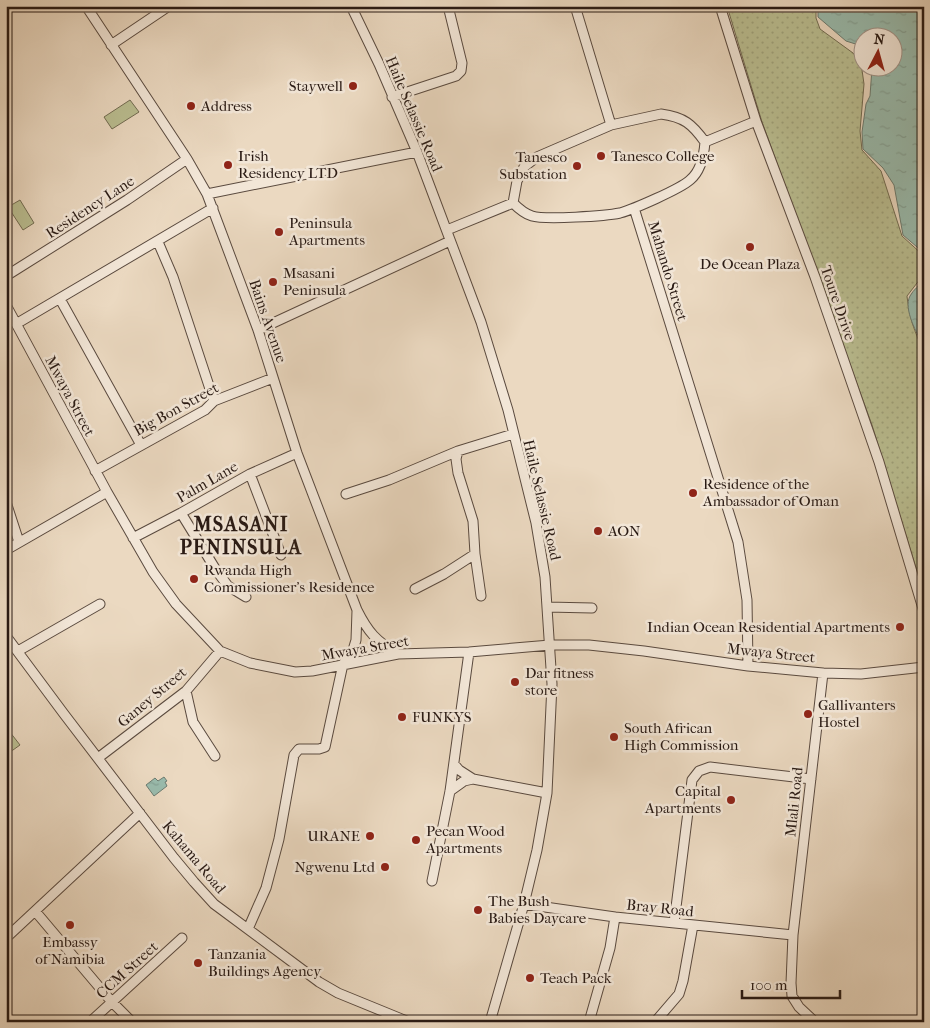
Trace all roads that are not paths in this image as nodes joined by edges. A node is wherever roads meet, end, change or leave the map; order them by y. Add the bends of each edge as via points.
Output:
1 (86, 6) edge
2 (169, 6) edge
3 (351, 6) edge
4 (448, 6) edge
5 (575, 6) edge
6 (720, 6) edge
7 (111, 45) junction
8 (392, 97) junction
9 (756, 121) junction
10 (611, 125) junction
11 (705, 142) junction
12 (417, 152) junction
13 (187, 160) junction
14 (207, 194) junction
15 (513, 203) junction
16 (213, 208) junction
17 (634, 208) junction
18 (447, 230) junction
19 (450, 240) junction
20 (158, 242) junction
21 (6, 276) edge
22 (60, 299) junction
23 (6, 306) edge
24 (16, 324) junction
25 (258, 330) junction
26 (273, 378) junction
27 (214, 401) junction
28 (513, 434) junction
29 (141, 445) junction
30 (458, 451) junction
31 (297, 453) junction
32 (95, 471) junction
33 (250, 474) junction
34 (107, 492) junction
35 (346, 494) dead end
36 (6, 502) edge
37 (181, 513) junction
38 (133, 538) junction
39 (19, 542) junction
40 (6, 550) edge
41 (475, 554) junction
42 (281, 555) dead end
43 (415, 589) dead end
44 (246, 596) dead end
45 (481, 596) dead end
46 (100, 604) dead end
47 (547, 607) junction
48 (592, 608) dead end
49 (357, 610) junction
50 (924, 612) edge
51 (6, 636) edge
52 (550, 645) junction
53 (18, 651) junction
54 (220, 651) junction
55 (470, 652) junction
56 (398, 654) junction
57 (343, 664) junction
58 (748, 666) junction
59 (924, 667) edge
60 (822, 673) junction
61 (186, 691) junction
62 (215, 756) dead end
63 (98, 758) junction
64 (454, 764) junction
65 (472, 779) junction
66 (811, 779) junction
67 (450, 791) junction
68 (547, 792) junction
69 (140, 813) junction
70 (432, 881) dead end
71 (524, 904) junction
72 (35, 911) junction
73 (616, 917) junction
74 (674, 923) junction
75 (693, 925) junction
76 (248, 929) junction
77 (793, 935) junction
78 (6, 938) edge
79 (182, 938) dead end
80 (111, 1001) junction
81 (90, 1022) edge
82 (132, 1022) edge
83 (409, 1022) edge
84 (490, 1022) edge
85 (588, 1022) edge
86 (655, 1022) edge
87 (815, 1022) edge

1 - 7 street, Bains Avenue
2 - 7 street
3 - 8 street, Haile Selassie Road
4 - 8 street via 461,70 456,76
5 - 10 street
6 - 9 street, Toure Drive
7 - 13 street, Bains Avenue
8 - 12 street, Haile Selassie Road
9 - 11 street
9 - 50 street, Toure Drive via 879,462
10 - 11 street via 661,114 674,116 686,121
10 - 15 street via 537,157 524,167 517,181
11 - 17 street, Mahando Street via 702,160 691,180
12 - 14 street
12 - 18 street, Haile Selassie Road
13 - 14 street, Bains Avenue
13 - 21 street, Residency Lane
14 - 16 street, Bains Avenue
15 - 17 street via 533,217 620,213
15 - 18 street
16 - 20 street
16 - 25 street, Bains Avenue
17 - 58 street, Mahando Street via 738,542 747,600
18 - 19 street, Haile Selassie Road
19 - 25 street
19 - 28 street, Haile Selassie Road via 481,322
20 - 22 street
20 - 27 street via 173,277
22 - 24 street
22 - 29 street
23 - 24 street, Mwaya Street
24 - 32 street, Mwaya Street
25 - 26 street, Bains Avenue
26 - 27 street, Big Bon Street
26 - 31 street, Bains Avenue
27 - 29 street, Big Bon Street via 205,410
28 - 30 street
28 - 47 street, Haile Selassie Road via 536,524
29 - 32 street, Big Bon Street
30 - 35 street
30 - 41 street via 458,473 473,520
31 - 33 street, Palm Lane
31 - 49 street, Bains Avenue
32 - 34 street, Mwaya Street
33 - 37 street, Palm Lane
33 - 42 street
34 - 38 street, Mwaya Street
34 - 39 street
36 - 39 street
37 - 38 street, Palm Lane
37 - 44 street via 228,586
38 - 54 street, Mwaya Street via 176,604
39 - 40 street
41 - 43 street
41 - 45 street
46 - 53 street
47 - 48 street
47 - 52 street, Haile Selassie Road
49 - 56 street, Bains Avenue via 372,636
49 - 57 street via 356,640
51 - 53 street, Kahama Road
52 - 55 street, Mwaya Street
52 - 58 street, Mwaya Street via 589,645
52 - 68 street, Haile Selassie Road via 552,719
53 - 63 street, Kahama Road
54 - 57 street, Mwaya Street via 250,663 295,672 312,672
54 - 61 street, Ganey Street
55 - 56 street, Mwaya Street
55 - 64 street
56 - 57 street, Mwaya Street
57 - 76 street via 325,747 319,750 299,749 294,755 279,839 266,888
58 - 60 street, Mwaya Street
59 - 60 street, Mwaya Street via 861,674
60 - 66 street, Mlali Road
61 - 62 street via 193,722
61 - 63 street, Ganey Street
63 - 69 street, Kahama Road
64 - 65 street
64 - 67 street
65 - 67 street
65 - 68 street
66 - 74 street via 710,767 699,771 692,780
66 - 77 street, Mlali Road
67 - 70 street
68 - 71 street, Haile Selassie Road
69 - 72 street
69 - 76 street, Kahama Road via 214,904
71 - 73 street, Bray Road
71 - 84 street, Haile Selassie Road
72 - 78 street
72 - 80 street
73 - 74 street, Bray Road
73 - 85 street
74 - 75 street, Bray Road
75 - 77 street, Bray Road
75 - 86 street via 683,982 678,994
76 - 83 street, Kahama Road via 290,962 338,993
77 - 87 street, Mlali Road via 792,996 799,1008
79 - 80 street, CCM Street
80 - 81 street, CCM Street
80 - 82 street

